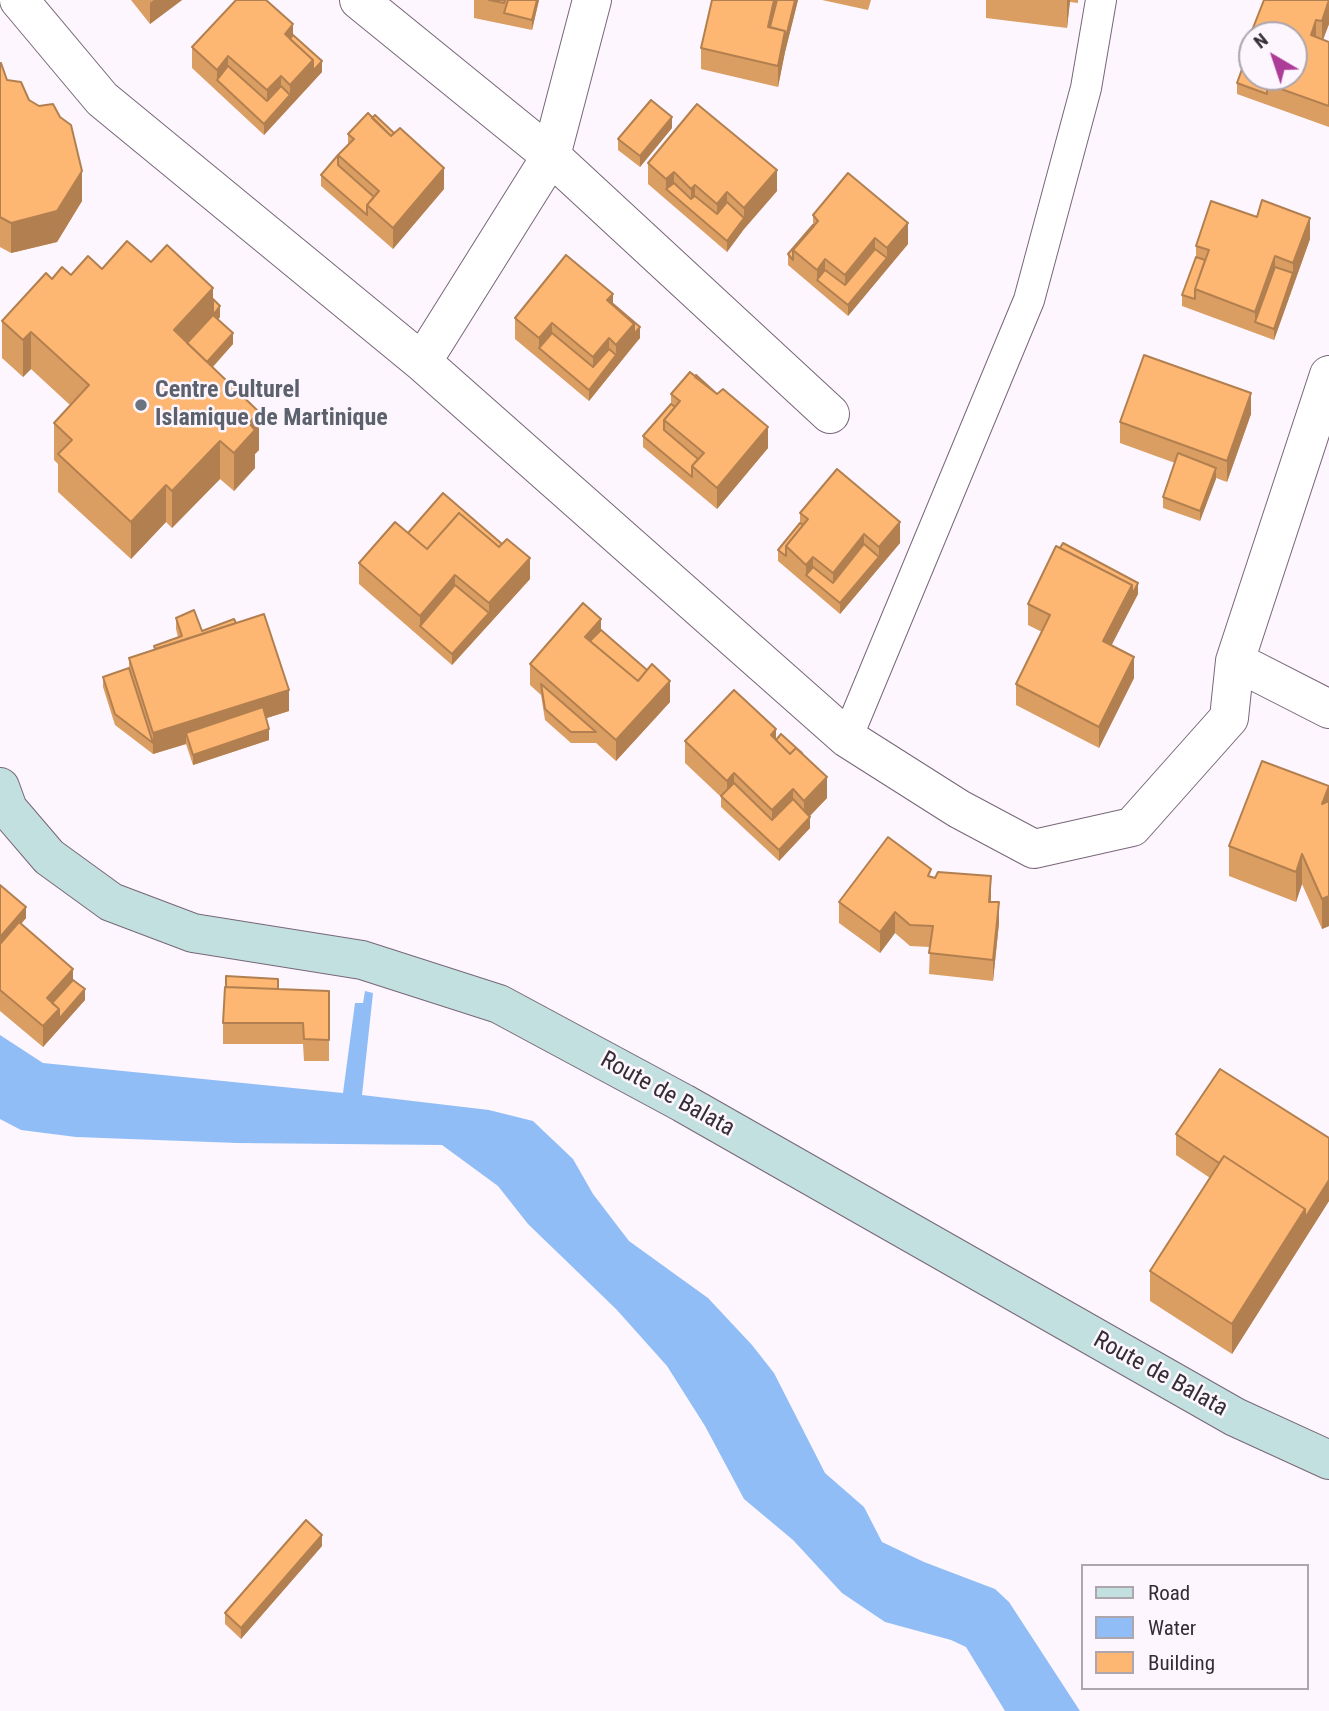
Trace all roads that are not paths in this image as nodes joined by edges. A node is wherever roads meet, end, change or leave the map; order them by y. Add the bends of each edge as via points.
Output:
1 (19, 0) edge
2 (359, 0) edge
3 (592, 0) edge
4 (1101, 0) edge
5 (551, 156) junction
6 (422, 362) junction
7 (1329, 375) edge
8 (830, 414) dead end
9 (1235, 661) junction
10 (1329, 709) edge
11 (847, 738) junction
12 (0, 787) edge
13 (1329, 1460) edge

1 - 6 street via 102,99
2 - 5 street
3 - 5 street
4 - 11 lane via 1086,88 1029,300
5 - 6 street
5 - 8 street
6 - 11 street
7 - 9 street
9 - 10 street
9 - 11 street via 1229,718 1132,827 1034,849 959,809
12 - 13 main road, Route de Balata via 8,809 49,857 111,902 193,933 362,960 499,1004 683,1103 1235,1417

